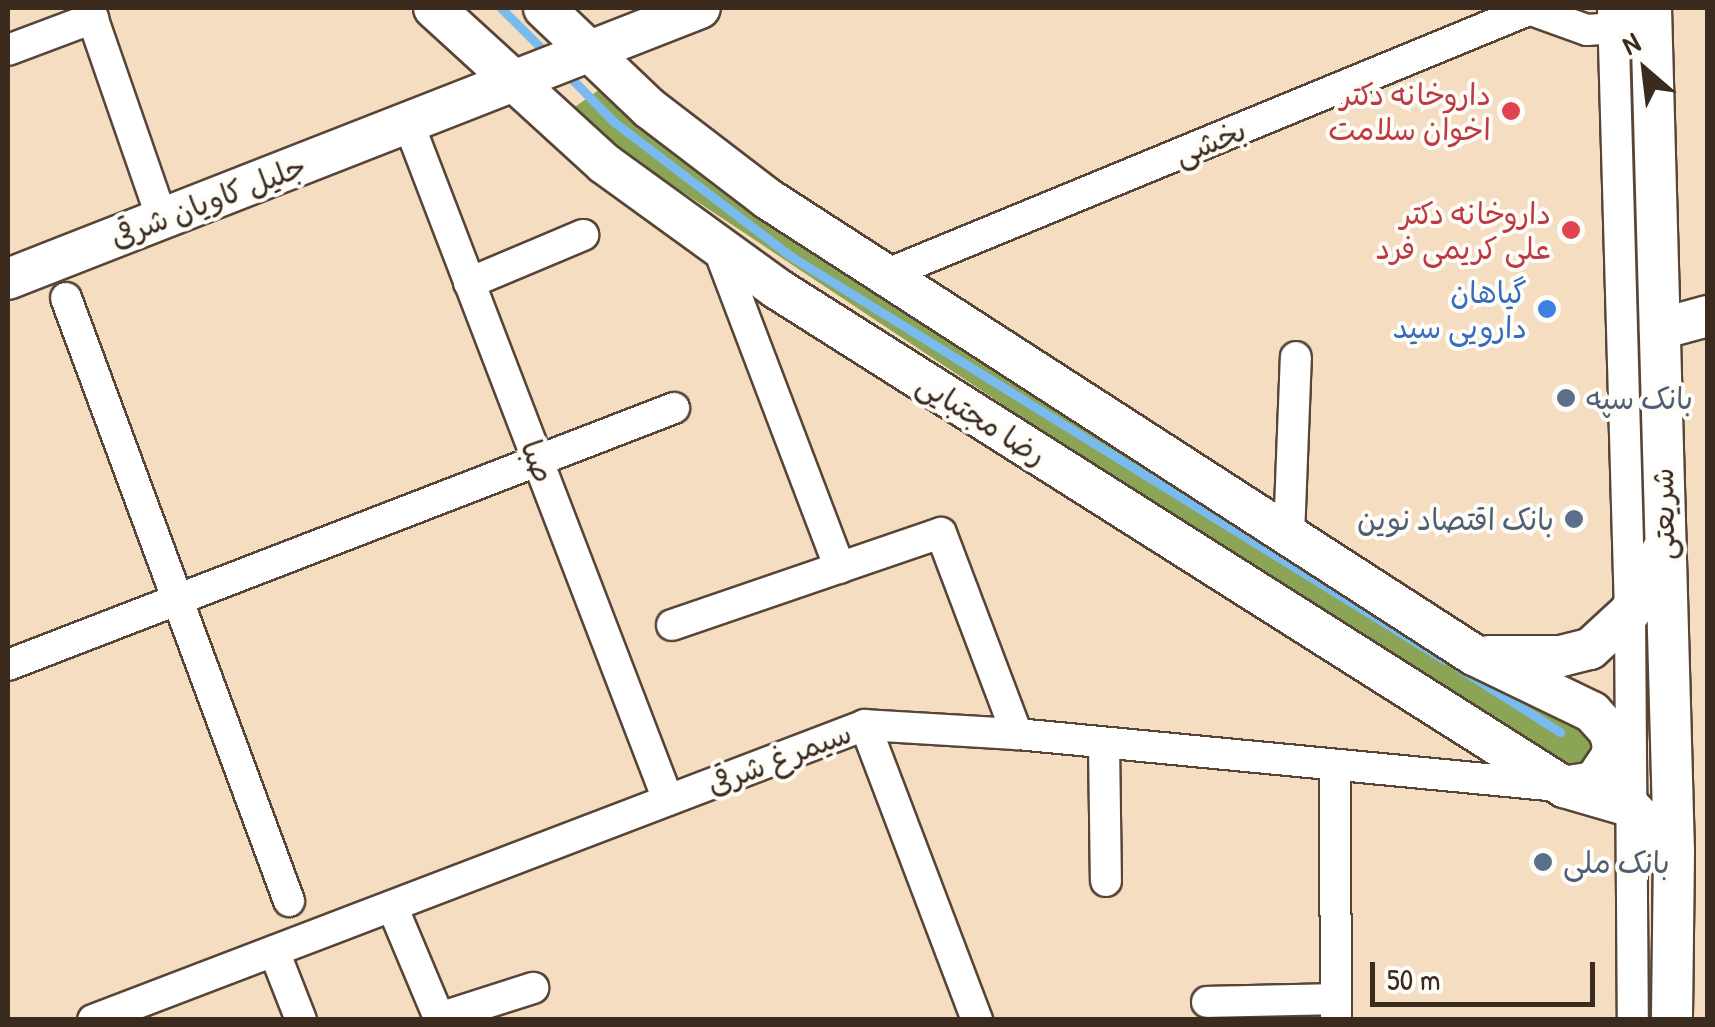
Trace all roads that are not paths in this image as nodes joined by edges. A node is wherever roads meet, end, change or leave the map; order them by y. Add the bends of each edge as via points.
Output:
1 (434, 8) edge
2 (544, 8) edge
3 (700, 8) edge
4 (1651, 8) edge
5 (1532, 9) edge
6 (91, 13) edge
7 (1620, 14) edge
8 (8, 50) edge
9 (588, 51) junction
10 (512, 82) junction
11 (408, 122) junction
12 (162, 219) junction
13 (583, 235) dead end
14 (719, 250) junction
15 (885, 275) junction
16 (8, 279) edge
17 (469, 283) junction
18 (66, 298) dead end
19 (1708, 316) edge
20 (1660, 329) junction
21 (1296, 356) dead end
22 (674, 408) dead end
23 (538, 461) junction
24 (1289, 536) junction
25 (1663, 550) junction
26 (840, 568) junction
27 (178, 599) junction
28 (1630, 612) junction
29 (672, 624) dead end
30 (1474, 656) junction
31 (8, 664) edge
32 (865, 726) junction
33 (1017, 734) junction
34 (1104, 744) junction
35 (1335, 768) junction
36 (1564, 787) junction
37 (668, 800) junction
38 (1629, 806) junction
39 (1674, 852) junction
40 (1106, 880) dead end
41 (288, 900) dead end
42 (392, 906) junction
43 (274, 950) junction
44 (534, 988) dead end
45 (1206, 1002) dead end
46 (1336, 1009) edge
47 (439, 1018) edge
48 (93, 1020) edge
49 (300, 1020) edge
50 (977, 1020) edge
51 (1633, 1020) edge
52 (1672, 1020) edge

1 - 10 main road, رضا مجتبایی
2 - 9 main road
3 - 9 main road, جلیل کاویان شرقی
4 - 20 main road, شریعتی
5 - 7 street via 1587,30
5 - 15 street, بخشی
6 - 8 street
6 - 12 street
7 - 28 street
9 - 10 main road, جلیل کاویان شرقی
9 - 15 main road via 691,142
10 - 11 main road, جلیل کاویان شرقی
10 - 14 main road, رضا مجتبایی via 604,164
11 - 12 main road, جلیل کاویان شرقی
11 - 17 street, صبا
12 - 16 main road, جلیل کاویان شرقی
13 - 17 street
14 - 26 street
14 - 36 main road, رضا مجتبایی
15 - 24 main road
17 - 23 street, صبا
18 - 27 street
19 - 20 main road
20 - 25 main road, شریعتی
21 - 24 street
22 - 23 street
23 - 27 street
23 - 37 street, صبا
24 - 30 main road
25 - 28 main road
25 - 39 main road, شریعتی
26 - 29 street
26 - 33 street via 942,533
27 - 31 street
27 - 41 street
28 - 30 main road via 1590,649 1561,656
28 - 38 street
30 - 36 main road via 1602,721 1613,744 1601,775
32 - 33 street, سیمرغ شرقی
32 - 37 street, سیمرغ شرقی
32 - 50 street
33 - 34 street, سیمرغ شرقی
34 - 35 street, سیمرغ شرقی
34 - 40 street
35 - 36 street, سیمرغ شرقی
35 - 46 street
36 - 38 main road, رضا مجتبایی
37 - 42 street, سیمرغ شرقی
38 - 39 main road
38 - 51 street
39 - 52 main road, شریعتی
42 - 43 street, سیمرغ شرقی
42 - 47 street
43 - 48 street, سیمرغ شرقی
43 - 49 street
44 - 47 street
45 - 46 street

